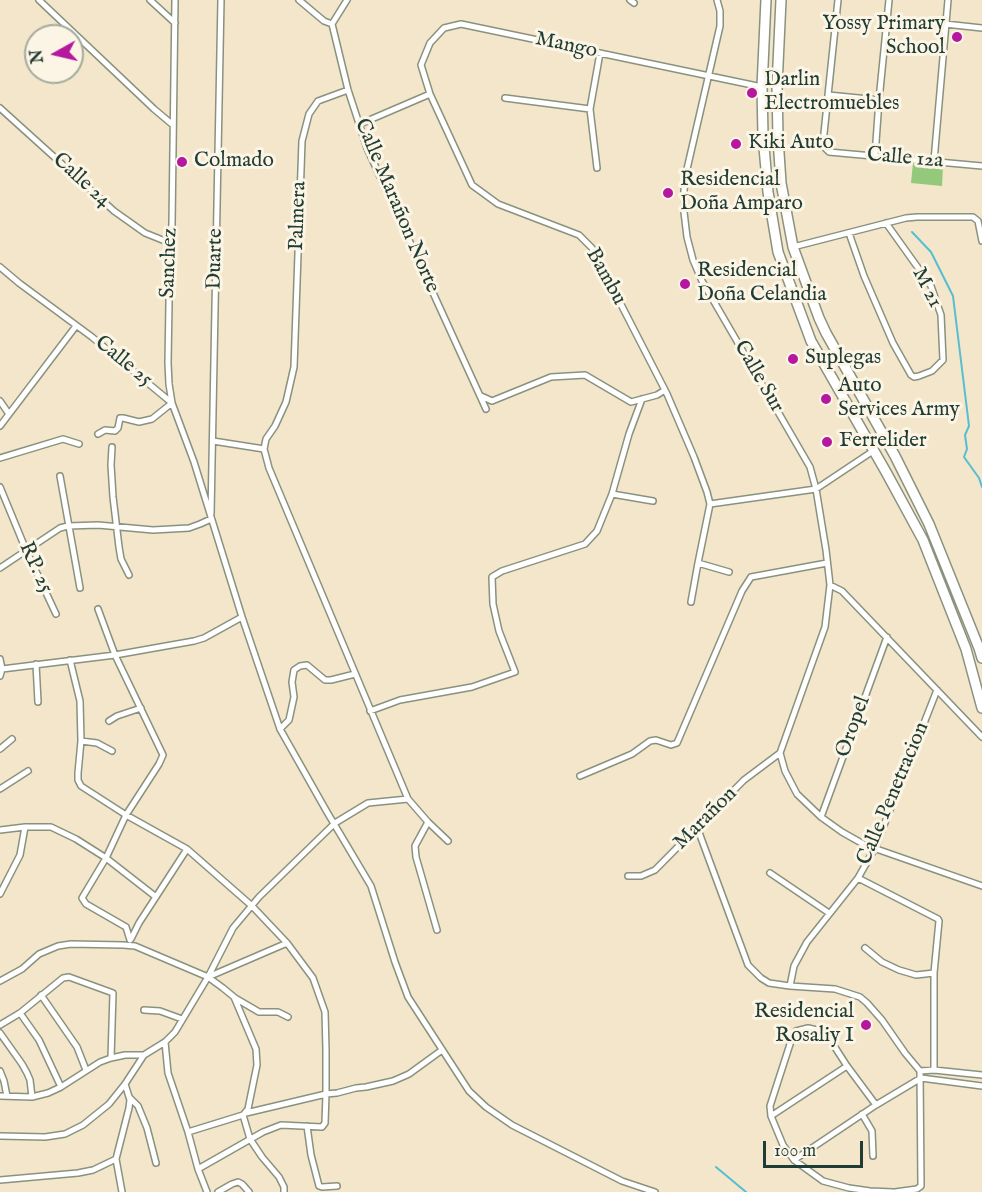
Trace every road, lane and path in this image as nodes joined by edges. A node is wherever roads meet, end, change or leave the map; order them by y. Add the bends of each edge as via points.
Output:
1 (39, 0) edge
2 (150, 0) edge
3 (175, 0) edge
4 (221, 0) edge
5 (299, 0) edge
6 (347, 0) edge
7 (717, 0) edge
8 (766, 0) edge
9 (781, 0) edge
10 (838, 0) edge
11 (889, 0) edge
12 (948, 0) edge
13 (175, 23) junction
14 (332, 24) junction
15 (945, 24) junction
16 (982, 28) edge
17 (430, 43) joint
18 (600, 53) junction
19 (709, 76) junction
20 (762, 87) junction
21 (348, 90) junction
22 (430, 94) junction
23 (828, 95) junction
24 (505, 98) dead end
25 (879, 99) junction
26 (0, 108) edge
27 (590, 110) junction
28 (360, 124) junction
29 (173, 125) junction
30 (875, 156) junction
31 (934, 161) junction
32 (982, 166) edge
33 (597, 168) dead end
34 (886, 223) junction
35 (849, 233) junction
36 (982, 241) edge
37 (170, 243) junction
38 (793, 247) junction
39 (0, 267) edge
40 (76, 326) junction
41 (826, 333) junction
42 (811, 341) junction
43 (665, 390) junction
44 (480, 395) junction
45 (642, 399) junction
46 (0, 401) edge
47 (172, 403) junction
48 (486, 409) dead end
49 (9, 414) junction
50 (0, 426) edge
51 (98, 434) dead end
52 (213, 441) junction
53 (79, 444) dead end
54 (112, 447) dead end
55 (264, 449) junction
56 (873, 452) junction
57 (0, 458) edge
58 (60, 476) dead end
59 (0, 487) edge
60 (816, 489) junction
61 (612, 494) junction
62 (653, 501) dead end
63 (710, 504) junction
64 (211, 519) junction
65 (68, 526) junction
66 (116, 527) junction
67 (26, 550) junction
68 (698, 562) junction
69 (827, 563) junction
70 (0, 568) edge
71 (729, 572) dead end
72 (129, 575) dead end
73 (830, 585) junction
74 (80, 588) dead end
75 (691, 602) dead end
76 (98, 609) dead end
77 (57, 614) dead end
78 (242, 617) junction
79 (887, 637) junction
80 (981, 647) edge
81 (115, 655) junction
82 (982, 658) edge
83 (0, 659) edge
84 (70, 660) junction
85 (36, 664) junction
86 (2, 669) junction
87 (355, 674) junction
88 (0, 676) edge
89 (937, 690) junction
90 (38, 702) dead end
91 (141, 708) junction
92 (982, 708) edge
93 (370, 711) junction
94 (109, 721) dead end
95 (280, 729) junction
96 (982, 737) edge
97 (12, 739) dead end
98 (81, 741) junction
99 (0, 749) edge
100 (112, 751) dead end
101 (780, 753) junction
102 (28, 771) dead end
103 (580, 776) dead end
104 (0, 789) edge
105 (408, 799) junction
106 (126, 815) junction
107 (820, 817) junction
108 (428, 822) junction
109 (334, 823) junction
110 (25, 827) junction
111 (697, 827) junction
112 (0, 830) edge
113 (448, 841) dead end
114 (875, 848) junction
115 (187, 849) junction
116 (106, 858) junction
117 (770, 873) dead end
118 (628, 876) dead end
119 (858, 879) junction
120 (982, 886) edge
121 (0, 894) edge
122 (156, 897) junction
123 (252, 906) junction
124 (829, 913) junction
125 (437, 930) dead end
126 (129, 942) junction
127 (286, 943) junction
128 (865, 948) dead end
129 (934, 973) junction
130 (208, 977) junction
131 (0, 981) edge
132 (790, 986) junction
133 (41, 995) junction
134 (234, 998) junction
135 (144, 1010) dead end
136 (20, 1013) junction
137 (288, 1017) dead end
138 (182, 1019) junction
139 (0, 1025) edge
140 (0, 1033) edge
141 (165, 1042) junction
142 (442, 1050) junction
143 (144, 1055) junction
144 (111, 1058) junction
145 (847, 1066) junction
146 (86, 1070) junction
147 (934, 1070) junction
148 (0, 1071) edge
149 (920, 1071) junction
150 (982, 1075) edge
151 (921, 1078) junction
152 (125, 1084) junction
153 (982, 1086) edge
154 (61, 1087) junction
155 (326, 1094) junction
156 (3, 1096) edge
157 (32, 1097) junction
158 (130, 1098) junction
159 (876, 1105) junction
160 (244, 1114) junction
161 (862, 1114) junction
162 (771, 1116) junction
163 (307, 1126) junction
164 (188, 1132) junction
165 (0, 1136) edge
166 (250, 1139) junction
167 (873, 1156) dead end
168 (116, 1160) junction
169 (794, 1160) junction
170 (156, 1163) dead end
171 (198, 1169) junction
172 (0, 1180) edge
173 (337, 1185) dead end
174 (122, 1192) edge
175 (207, 1192) edge
176 (218, 1192) edge
177 (249, 1192) edge
178 (284, 1192) edge
179 (655, 1192) edge
180 (894, 1192) edge

1 - 29 street
2 - 13 street
3 - 13 street, Sanchez
4 - 52 street, Duarte
5 - 14 street
6 - 14 street
7 - 19 street, Calle Sur via 720,26
8 - 20 main road
9 - 38 main road via 778,138 781,183
10 - 23 street
11 - 25 street
12 - 15 street
13 - 29 street, Sanchez
14 - 21 street, Calle Marañon Norte
15 - 16 street
15 - 31 street
17 - 18 street, Mango via 444,28 461,24
17 - 22 street, Bambu via 421,65
18 - 19 street, Mango
18 - 27 street
19 - 20 street, Mango
19 - 60 street, Calle Sur via 684,190 693,260 810,467
20 - 42 main road via 768,192 778,252
21 - 28 street, Calle Marañon Norte
21 - 55 street, Palmera via 318,101 309,114 302,141 294,367 286,402
22 - 28 street
22 - 43 street, Bambu via 472,185 498,204 579,235 592,248
23 - 25 street
23 - 30 street, Calle 12a via 825,148 829,152
24 - 27 street
25 - 30 street
26 - 37 street, Calle 24 via 114,211 145,233
27 - 33 street
28 - 44 street, Calle Marañon Norte via 367,148
29 - 37 street, Sanchez
30 - 31 street, Calle 12a
31 - 32 street, Calle 12a
34 - 35 street
34 - 35 street, M 21 via 931,286 940,315 943,360 920,376 911,375 893,343
34 - 36 street via 917,217 973,217 978,221
35 - 38 street
37 - 47 street, Sanchez via 168,363
38 - 41 main road
39 - 40 street, Calle 25
40 - 47 street, Calle 25
40 - 49 street
41 - 42 main road
41 - 80 main road via 929,524
42 - 56 main road
43 - 45 street
43 - 63 street, Bambu
44 - 45 street via 492,401 551,377 585,375 631,402
44 - 48 street, Calle Marañon Norte
45 - 61 street
46 - 49 street
47 - 51 street, Calle 25 via 152,419 139,422 120,418 115,431
47 - 64 street, Sanchez
49 - 50 street
52 - 55 street
52 - 64 street, Duarte
53 - 57 street via 63,440
54 - 66 street
55 - 87 street
56 - 60 street
56 - 92 main road via 922,540 966,649
58 - 65 street
59 - 67 street, RP. 25
60 - 63 street
60 - 69 street, Calle Sur
61 - 62 street
61 - 93 street via 597,531 585,544 492,577 499,631 515,672 472,687 400,700
63 - 68 street
64 - 66 street via 189,528
64 - 78 street, Sanchez
65 - 66 street
65 - 67 street
65 - 74 street
66 - 72 street via 121,559
67 - 70 street
67 - 77 street, RP. 25
68 - 71 street
68 - 75 street
69 - 73 street, Calle Sur
69 - 103 street via 751,577 677,743 650,741 632,754
73 - 79 street via 842,591
73 - 101 street, Calle Sur via 825,627
76 - 81 street
78 - 81 street via 204,638
78 - 95 street, Sanchez
79 - 89 street
79 - 107 street, Oropel
80 - 82 main road
81 - 84 street
81 - 91 street
83 - 86 street
84 - 85 street
84 - 98 street via 80,701
85 - 86 street
85 - 90 street
86 - 88 street
87 - 93 street
87 - 95 street via 325,680 308,665 294,670 289,720
89 - 96 street
89 - 114 street, Calle Penetracion
91 - 94 street
91 - 106 street via 163,755
93 - 105 street
95 - 109 street, Sanchez
97 - 99 street
98 - 100 street via 97,743
98 - 106 street via 81,786
101 - 107 street via 797,794
101 - 111 street, Marañon via 744,780
102 - 104 street
105 - 108 street
105 - 109 street via 368,803
106 - 115 street
106 - 116 street
107 - 114 street
108 - 113 street
108 - 125 street via 415,846 416,858
109 - 123 street
109 - 142 street, Sanchez via 371,886 408,997
110 - 112 street
110 - 116 street via 51,827
110 - 121 street via 20,855
111 - 118 street, Marañon via 655,870
111 - 132 street via 748,965 761,978
114 - 119 street, Calle Penetracion
114 - 120 street
115 - 122 street
115 - 123 street
116 - 122 street
116 - 126 street via 82,898 126,927
117 - 124 street
119 - 124 street, Calle Penetracion
119 - 129 street via 938,919
122 - 126 street
123 - 127 street
123 - 130 street via 233,927
124 - 132 street, Calle Penetracion via 794,966
126 - 130 street
126 - 131 street via 58,946
127 - 130 street
127 - 155 street via 313,978 325,1012
128 - 129 street via 899,970 916,975
129 - 147 street
130 - 134 street
130 - 138 street
132 - 149 street via 835,989 860,997
133 - 136 street
133 - 144 street via 69,976 113,993
133 - 146 street via 77,1047
134 - 137 street via 259,1012 278,1012
134 - 160 street via 256,1050 257,1065
135 - 138 street
136 - 139 street
136 - 154 street via 39,1040
138 - 141 street
140 - 157 street via 27,1073
141 - 143 street
141 - 164 street via 168,1073
142 - 155 street via 393,1081
142 - 179 street, Sanchez via 469,1091 503,1119 622,1181
143 - 144 street
143 - 152 street
144 - 146 street
145 - 159 street
145 - 162 street
145 - 162 street via 829,1038 808,1028 796,1031 772,1096
146 - 154 street
147 - 149 street
147 - 150 street
148 - 156 street
149 - 151 street
151 - 153 street
151 - 159 street
151 - 180 street via 921,1186
152 - 158 street
152 - 165 street via 109,1104 65,1134
154 - 157 street
155 - 160 street
155 - 163 street via 324,1125
156 - 157 street
158 - 168 street
158 - 170 street via 138,1106 147,1128
159 - 161 street
160 - 164 street
160 - 166 street
161 - 167 street via 872,1131
161 - 169 street
162 - 169 street
163 - 166 street via 282,1125
163 - 173 street via 319,1186
164 - 171 street
166 - 171 street
166 - 178 street via 279,1177
168 - 172 street via 78,1173
168 - 174 street
169 - 180 street via 823,1181
171 - 175 street
176 - 177 street via 238,1182

